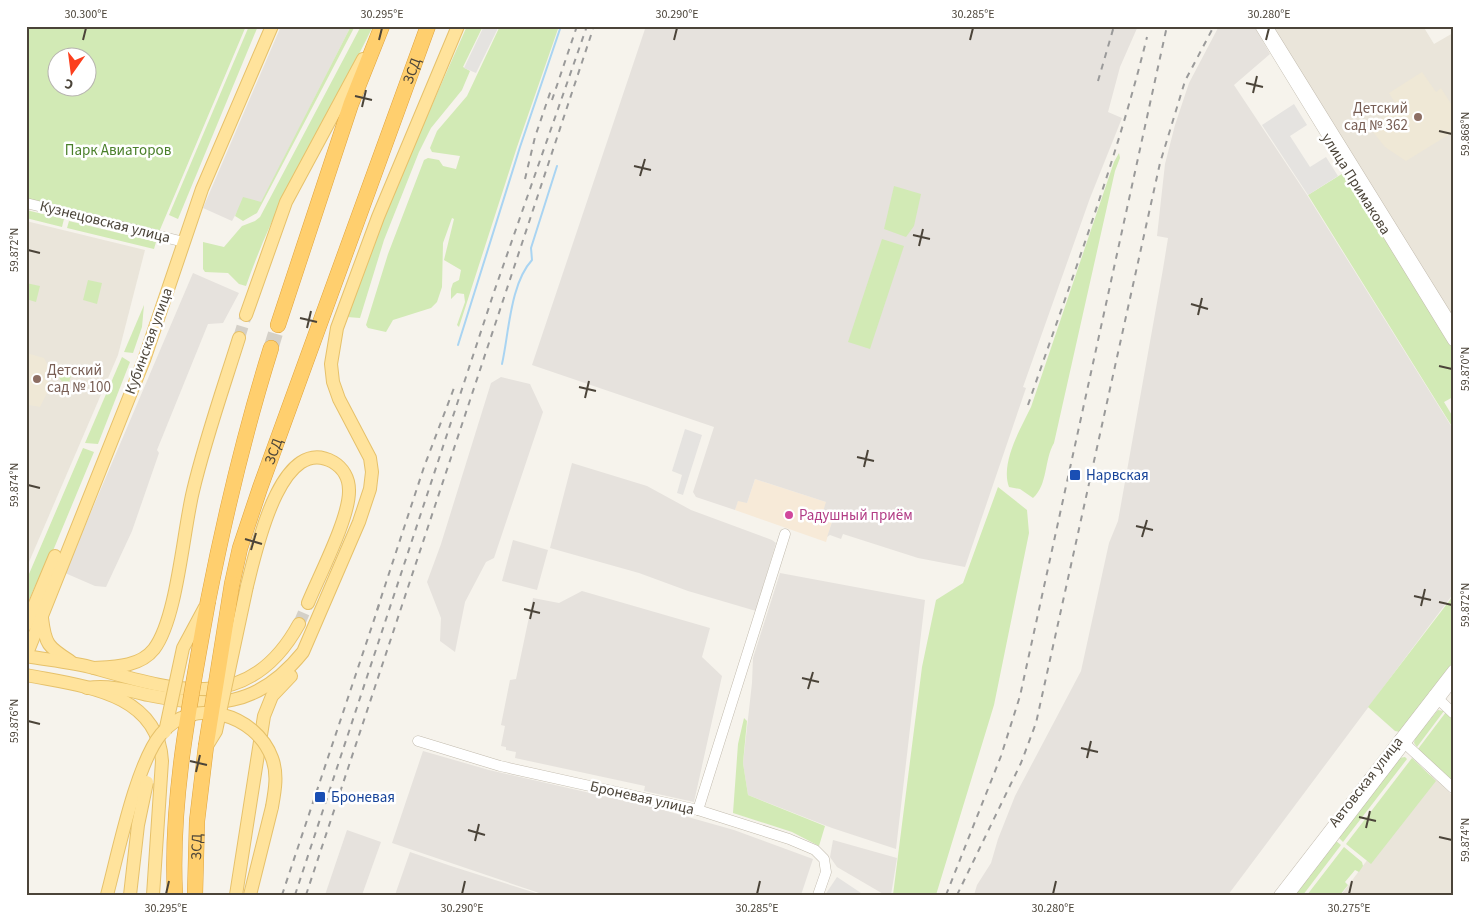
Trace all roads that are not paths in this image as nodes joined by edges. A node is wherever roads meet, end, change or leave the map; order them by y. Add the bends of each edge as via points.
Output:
1 (264, 26) edge
2 (272, 26) edge
3 (381, 26) edge
4 (428, 26) edge
5 (458, 26) edge
6 (1260, 26) edge
7 (1268, 26) edge
8 (26, 203) edge
9 (180, 241) junction
10 (246, 315) tunnel mouth
11 (278, 325) tunnel mouth
12 (1453, 326) edge
13 (239, 338) tunnel mouth
14 (1453, 341) edge
15 (271, 348) tunnel mouth
16 (359, 522) junction
17 (785, 534) dead end
18 (239, 585) junction
19 (208, 601) junction
20 (308, 603) tunnel mouth
21 (42, 614) junction
22 (299, 624) tunnel mouth
23 (26, 625) edge
24 (26, 656) edge
25 (77, 664) junction
26 (94, 668) junction
27 (1453, 670) edge
28 (26, 674) edge
29 (1453, 681) edge
30 (88, 688) junction
31 (1436, 697) junction
32 (1453, 713) edge
33 (418, 741) dead end
34 (1402, 741) junction
35 (1453, 788) edge
36 (698, 810) junction
37 (107, 895) edge
38 (130, 895) edge
39 (153, 895) edge
40 (174, 895) edge
41 (195, 895) edge
42 (236, 895) edge
43 (250, 895) edge
44 (818, 895) edge
45 (1279, 895) edge
46 (1288, 895) edge

1 - 9 main road, Кубинская улица via 195,186
2 - 9 main road, Кубинская улица
3 - 10 main road via 286,202
3 - 11 highway via 351,104
4 - 18 highway, ЗСД via 260,488 240,548
5 - 16 main road via 378,216 333,346 331,364 336,390 370,458 370,489
6 - 14 street, улица Примакова
7 - 12 street, улица Примакова
8 - 9 street, Кузнецовская улица
9 - 21 main road, Кубинская улица via 144,360
9 - 23 main road, Кубинская улица via 137,358
13 - 26 main road via 193,492 166,625 153,650 141,660 117,667
15 - 19 highway, ЗСД via 225,516
16 - 30 main road via 303,652 292,666 264,688 232,701 208,704 105,686
16 - 42 main road via 311,648 272,696 264,716
17 - 36 street
18 - 20 main road via 287,475 308,460 330,460 344,472 349,496
18 - 41 highway, ЗСД, bridge via 206,746 196,821
19 - 38 main road, bridge via 183,648 163,741 144,794
19 - 40 highway, ЗСД, bridge via 179,793
21 - 24 main road, Кубинская улица
21 - 25 main road via 46,642
22 - 26 main road via 285,645 261,669 224,688 179,689
24 - 25 main road
25 - 26 main road
27 - 31 street, Автовская улица
28 - 30 main road
29 - 31 street, Автовская улица
30 - 39 main road via 131,704 143,713 158,734 162,761
31 - 32 street
31 - 34 street, Автовская улица
33 - 36 street, Броневая улица via 500,766
34 - 35 street
34 - 45 street, Автовская улица
34 - 46 street, Автовская улица
36 - 44 street, Броневая улица via 815,850 824,859 826,872
37 - 43 main road, bridge via 141,774 155,742 170,725 182,718 215,713 236,718 250,727 265,743 275,767 272,806

